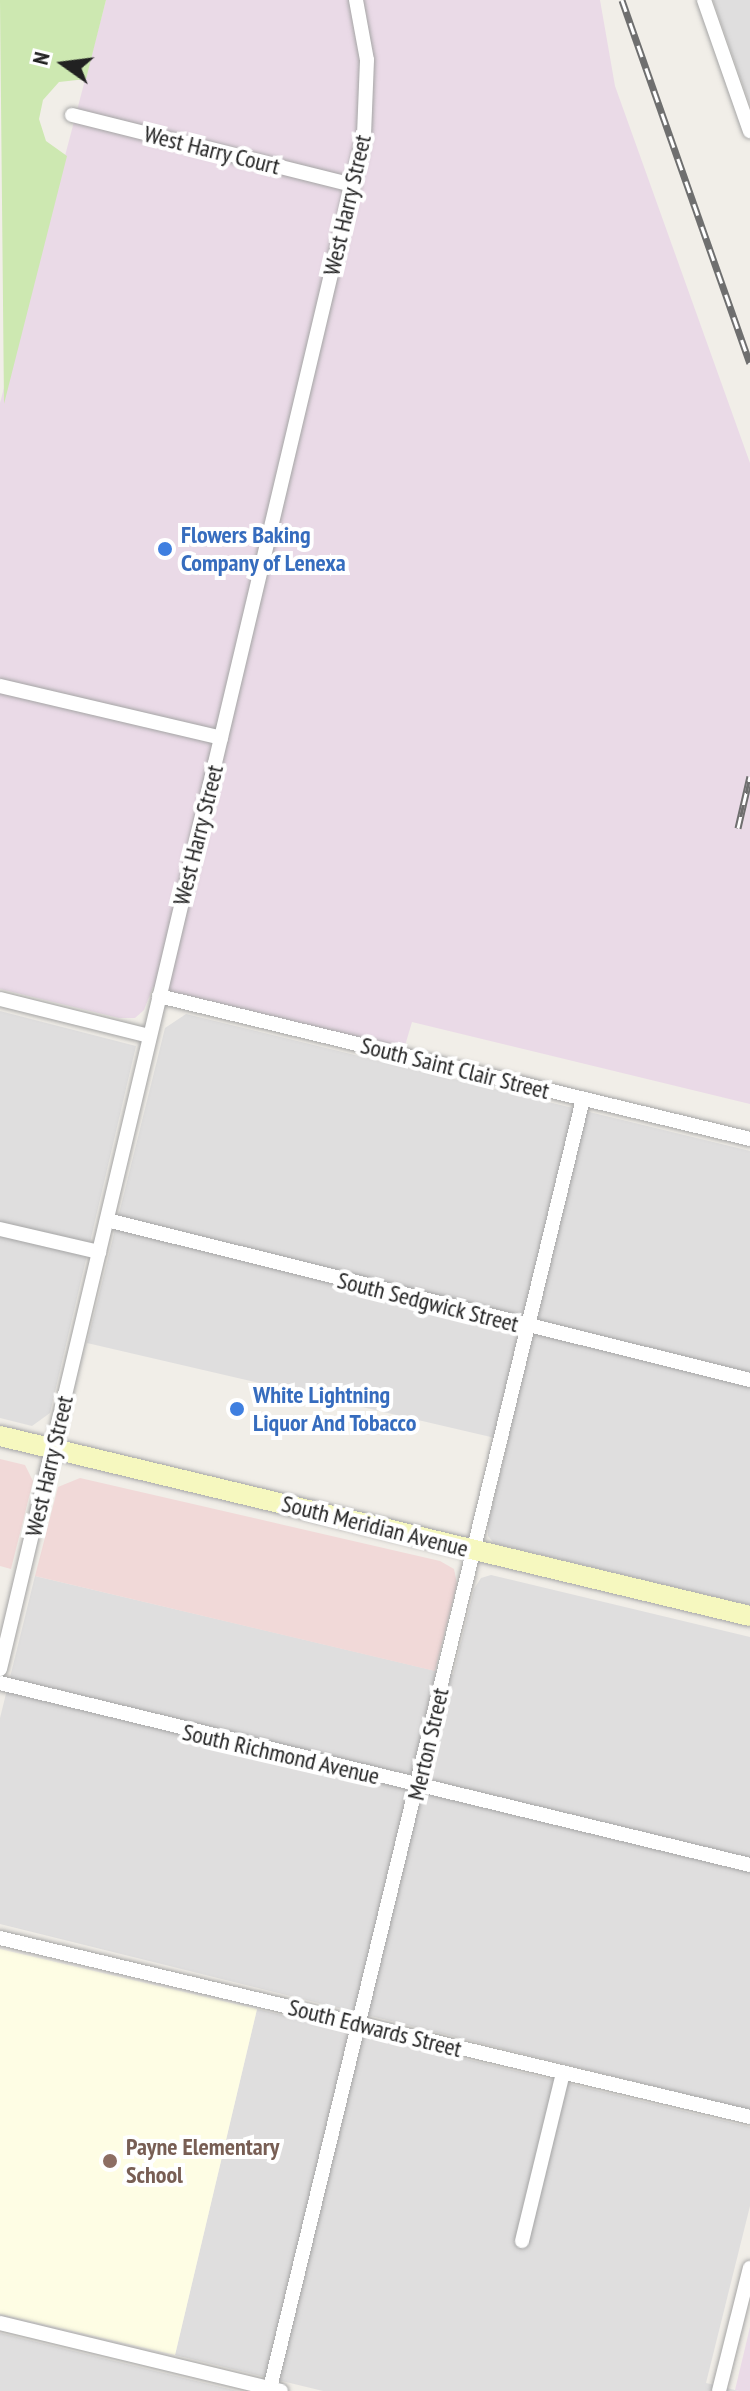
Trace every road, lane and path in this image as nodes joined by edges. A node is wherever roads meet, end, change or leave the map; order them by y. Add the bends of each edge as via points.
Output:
1 (356, 0) edge
2 (704, 0) edge
3 (72, 115) dead end
4 (750, 131) edge
5 (353, 185) junction
6 (0, 686) edge
7 (221, 738) junction
8 (159, 996) junction
9 (0, 999) edge
10 (150, 1036) junction
11 (583, 1099) junction
12 (750, 1139) edge
13 (107, 1220) junction
14 (0, 1229) edge
15 (99, 1252) junction
16 (528, 1327) junction
17 (750, 1380) edge
18 (0, 1436) edge
19 (54, 1449) junction
20 (474, 1550) junction
21 (750, 1616) edge
22 (0, 1669) edge
23 (0, 1683) edge
24 (417, 1787) junction
25 (750, 1865) edge
26 (0, 1938) edge
27 (361, 2025) junction
28 (563, 2073) junction
29 (750, 2117) edge
30 (522, 2241) dead end
31 (750, 2268) edge
32 (0, 2323) edge
33 (276, 2390) edge
34 (719, 2391) edge

1 - 5 street, West Harry Street via 367,60 368,111
2 - 4 street
3 - 5 street, West Harry Court
5 - 7 street, West Harry Street
6 - 7 street
7 - 8 street, West Harry Street
8 - 10 street, West Harry Street
8 - 11 street, South Saint Clair Street
9 - 10 street
10 - 13 street, West Harry Street
11 - 12 street, South Saint Clair Street
11 - 16 street, Merton Street
13 - 15 street, West Harry Street
13 - 16 street, South Sedgwick Street
14 - 15 street
15 - 19 street, West Harry Street
16 - 17 street, South Sedgwick Street
16 - 20 street, Merton Street
18 - 19 main road, South Meridian Avenue
19 - 20 main road, South Meridian Avenue
19 - 22 street, West Harry Street
20 - 21 main road, South Meridian Avenue
20 - 24 street, Merton Street
23 - 24 street, South Richmond Avenue
24 - 25 street, South Richmond Avenue
24 - 27 street, Merton Street
26 - 27 street, South Edwards Street
27 - 28 street, South Edwards Street
27 - 33 street, Merton Street
28 - 29 street, South Edwards Street
28 - 30 street
31 - 34 street
32 - 33 street

